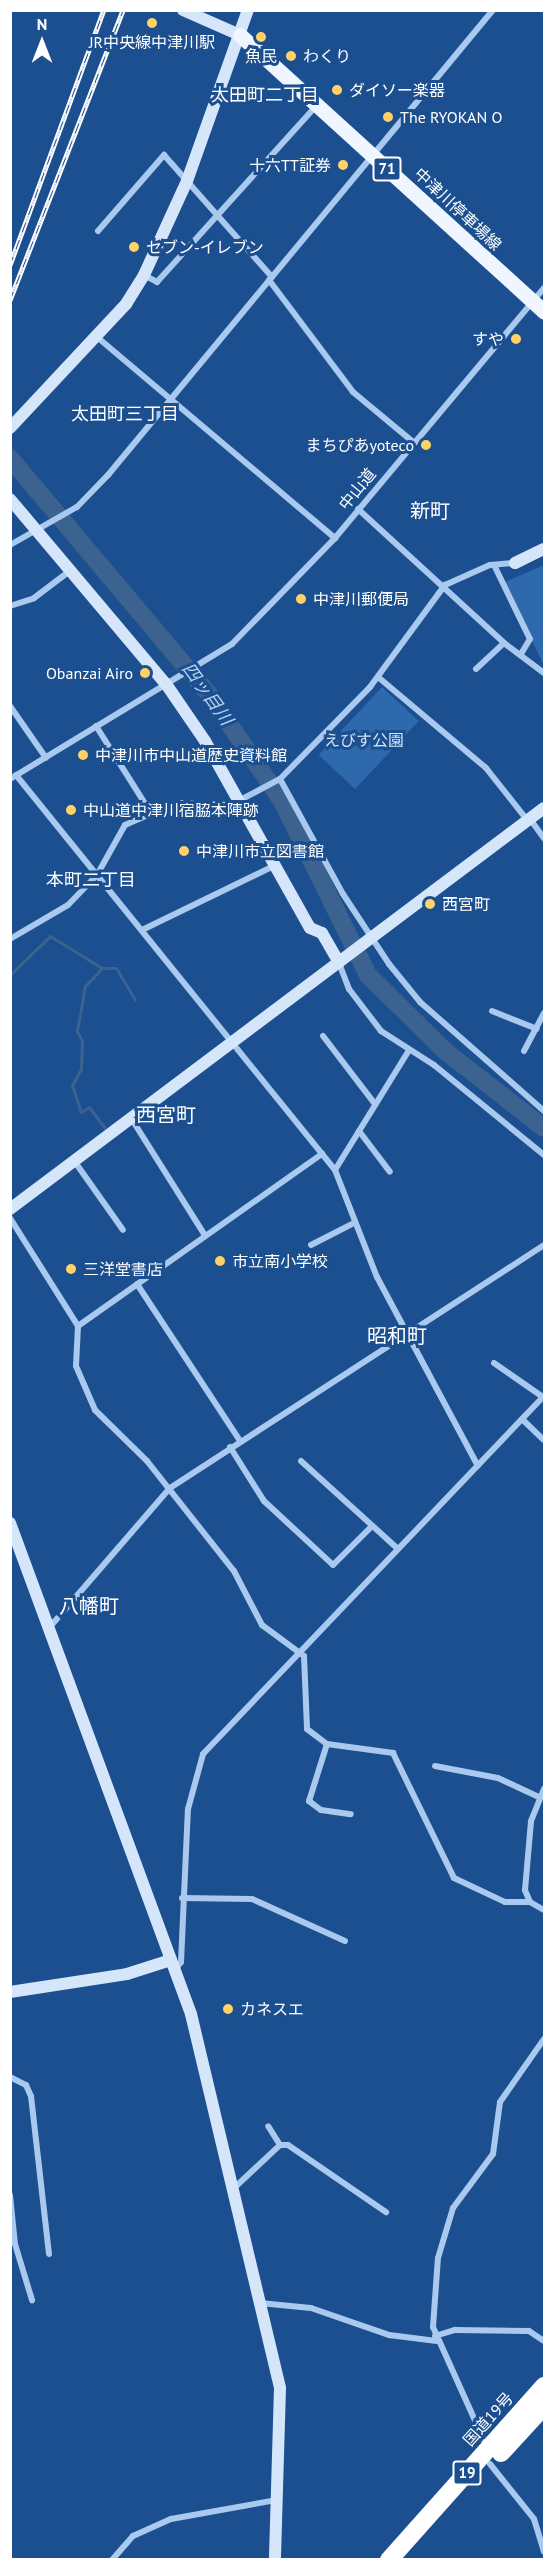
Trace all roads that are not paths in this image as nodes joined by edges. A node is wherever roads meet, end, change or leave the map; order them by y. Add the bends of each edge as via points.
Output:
1 (183, 10) edge
2 (248, 10) edge
3 (493, 10) edge
4 (240, 34) junction
5 (317, 105) junction
6 (374, 157) junction
7 (187, 180) junction
8 (218, 214) junction
9 (98, 231) dead end
10 (144, 275) junction
11 (270, 278) junction
12 (544, 288) edge
13 (539, 307) edge
14 (97, 337) junction
15 (168, 401) junction
16 (10, 428) edge
17 (413, 442) junction
18 (10, 499) edge
19 (358, 509) junction
20 (38, 530) junction
21 (334, 538) junction
22 (10, 545) edge
23 (544, 549) edge
24 (516, 562) joint
25 (495, 567) junction
26 (70, 570) junction
27 (445, 585) junction
28 (10, 606) edge
29 (504, 643) junction
30 (521, 654) junction
31 (476, 669) dead end
32 (544, 674) edge
33 (378, 677) junction
34 (171, 681) junction
35 (10, 706) edge
36 (96, 726) junction
37 (46, 758) junction
38 (13, 777) edge
39 (278, 780) junction
40 (239, 801) junction
41 (544, 808) edge
42 (152, 813) junction
43 (529, 820) junction
44 (544, 838) edge
45 (274, 866) junction
46 (97, 875) junction
47 (142, 930) junction
48 (10, 939) edge
49 (368, 941) junction
50 (342, 961) junction
51 (492, 1011) dead end
52 (544, 1013) edge
53 (537, 1029) junction
54 (323, 1036) dead end
55 (232, 1044) junction
56 (524, 1051) dead end
57 (408, 1052) junction
58 (375, 1104) junction
59 (544, 1111) edge
60 (131, 1118) junction
61 (359, 1131) junction
62 (322, 1154) junction
63 (544, 1155) edge
64 (75, 1162) junction
65 (334, 1170) junction
66 (390, 1172) dead end
67 (10, 1209) edge
68 (10, 1218) edge
69 (354, 1223) junction
70 (123, 1230) dead end
71 (204, 1234) junction
72 (311, 1245) dead end
73 (544, 1245) edge
74 (137, 1284) junction
75 (78, 1326) junction
76 (409, 1335) junction
77 (494, 1363) dead end
78 (544, 1396) edge
79 (522, 1419) junction
80 (544, 1440) edge
81 (240, 1441) junction
82 (230, 1447) junction
83 (301, 1461) dead end
84 (478, 1466) junction
85 (170, 1488) junction
86 (10, 1523) edge
87 (372, 1526) junction
88 (396, 1547) junction
89 (49, 1628) junction
90 (298, 1649) junction
91 (327, 1744) junction
92 (435, 1766) dead end
93 (544, 1789) edge
94 (538, 1797) junction
95 (351, 1814) dead end
96 (182, 1898) junction
97 (530, 1902) junction
98 (544, 1910) edge
99 (345, 1941) dead end
100 (173, 1965) junction
101 (10, 1992) edge
102 (544, 2039) edge
103 (10, 2077) edge
104 (268, 2127) dead end
105 (280, 2145) junction
106 (232, 2190) junction
107 (10, 2195) edge
108 (386, 2212) dead end
109 (49, 2254) dead end
110 (32, 2300) dead end
111 (257, 2302) junction
112 (436, 2338) junction
113 (544, 2341) edge
114 (544, 2386) edge
115 (544, 2406) edge
116 (489, 2456) junction
117 (277, 2500) junction
118 (544, 2552) edge
119 (112, 2559) edge
120 (275, 2559) edge
121 (389, 2559) edge
122 (403, 2559) edge

1 - 4 street
2 - 4 street
3 - 6 street
4 - 5 main road, 中津川停車場線 / 71
4 - 7 street
5 - 6 main road, 中津川停車場線 / 71
5 - 8 street
6 - 11 street
6 - 13 main road, 中津川停車場線 / 71
7 - 8 street
7 - 9 street via 164,154
7 - 10 street
8 - 10 street via 157,282
8 - 11 street
10 - 14 street
11 - 15 street
11 - 17 street via 353,392
12 - 13 street, 中山道
13 - 17 street, 中山道
14 - 15 street
14 - 16 street
15 - 20 street via 72,510
15 - 21 street
17 - 19 street, 中山道
18 - 20 street
19 - 21 street, 中山道
19 - 27 street
20 - 22 street
20 - 26 street
21 - 34 street, 中山道 via 267,612 200,666
23 - 24 street
24 - 25 street
25 - 27 street
25 - 30 street via 530,639
26 - 28 street via 34,598
26 - 34 street
27 - 29 street
27 - 33 street
29 - 30 street
29 - 31 street
30 - 32 street
33 - 39 street
33 - 43 street via 486,768
34 - 36 street
34 - 40 street
35 - 37 street
36 - 37 street
36 - 42 street
37 - 38 street
38 - 46 street
39 - 40 street
39 - 49 street
40 - 42 street via 224,806 175,803
40 - 45 street
41 - 43 street
42 - 46 street via 125,825
43 - 44 street
43 - 49 street
45 - 47 street
45 - 50 street via 310,928 322,933
46 - 47 street
46 - 48 street via 52,918
47 - 55 street
49 - 50 street
49 - 59 street via 420,1002
50 - 55 street
50 - 57 street via 355,997 381,1031
51 - 53 street
52 - 53 street
53 - 56 street
54 - 58 street
55 - 60 street
55 - 62 street
57 - 58 street
57 - 63 street via 434,1065
58 - 61 street
60 - 64 street
60 - 71 street
61 - 65 street
61 - 66 street
62 - 65 street
62 - 71 street
64 - 67 street
64 - 70 street
65 - 69 street
68 - 75 street
69 - 72 street
69 - 76 street
71 - 74 street
73 - 76 street
74 - 75 street
74 - 81 street
75 - 85 street via 76,1365 95,1410
76 - 81 street
76 - 84 street
77 - 78 street
78 - 79 street
79 - 80 street
79 - 84 street
81 - 82 street
82 - 85 street
82 - 87 street via 264,1501 333,1565
83 - 87 street
84 - 88 street
85 - 89 street
85 - 90 street via 234,1571 262,1625
86 - 89 street
87 - 88 street
88 - 90 street
89 - 100 street
90 - 91 street via 304,1656 307,1729
90 - 96 street via 203,1754 188,1809
91 - 95 street via 309,1801 321,1810
91 - 97 street via 393,1753 454,1878 505,1902
92 - 94 street via 498,1778
93 - 94 street
94 - 97 street via 531,1821 525,1890
96 - 99 street via 252,1899
96 - 100 street via 181,1962
97 - 98 street
100 - 101 street
100 - 106 street via 191,2014
102 - 112 street via 500,2102 490,2160 449,2215 432,2311
103 - 109 street via 26,2085 31,2096
104 - 105 street
105 - 106 street
105 - 108 street via 288,2145
106 - 111 street
107 - 110 street via 15,2244
111 - 112 street via 311,2308 388,2335
111 - 117 street via 282,2407
112 - 113 street via 455,2330 529,2331
112 - 116 street
114 - 116 highway, 国道19号 / 19
115 - 116 highway, 国道19号 / 19
116 - 118 street via 534,2519
116 - 121 highway, 国道19号 / 19
116 - 122 highway, 国道19号 / 19
117 - 119 street via 171,2518 133,2536
117 - 120 street

